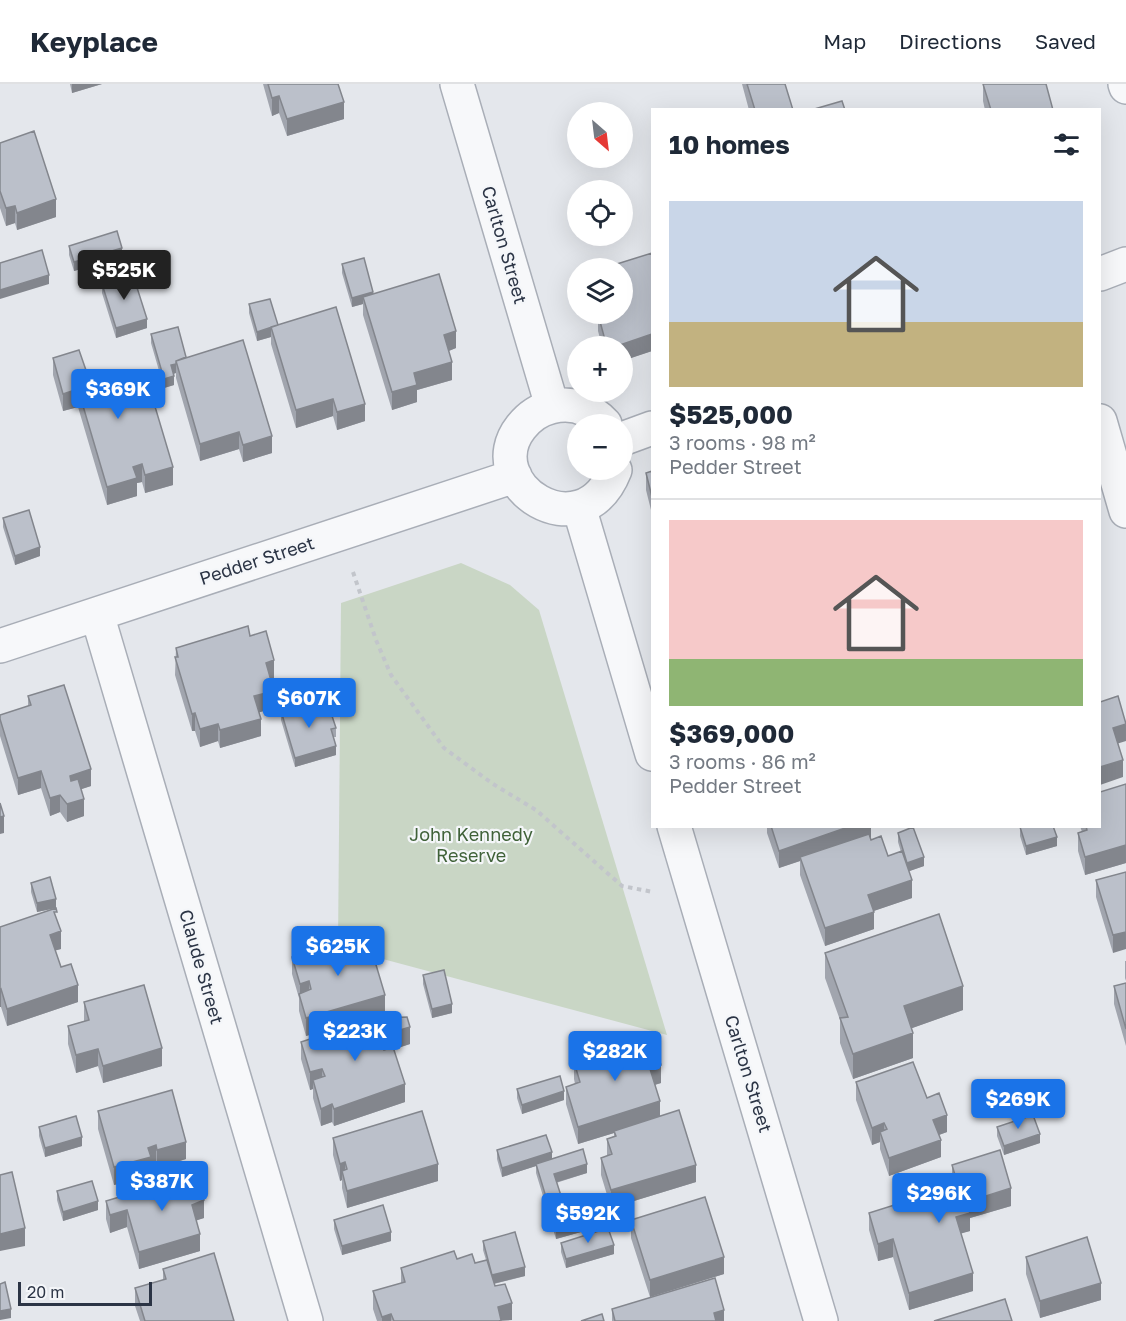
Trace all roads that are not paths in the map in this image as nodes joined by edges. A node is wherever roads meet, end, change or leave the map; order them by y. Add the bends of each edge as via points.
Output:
1 (457, 84) edge
2 (1126, 264) edge
3 (1101, 274) edge
4 (552, 406) junction
5 (591, 414) edge
6 (1101, 424) edge
7 (651, 428) edge
8 (633, 435) edge
9 (515, 476) junction
10 (609, 480) edge
11 (579, 507) junction
12 (1126, 511) edge
13 (97, 614) junction
14 (0, 646) edge
15 (651, 751) edge
16 (675, 828) edge
17 (306, 1321) edge
18 (821, 1321) edge

1 - 4 street, Carlton Street
2 - 3 street
4 - 5 street via 583,408
4 - 9 street via 538,411 517,432 511,454
6 - 12 street
7 - 8 street
9 - 11 street via 522,489 548,507
9 - 13 street, Pedder Street
10 - 11 street via 602,493
11 - 15 street
13 - 14 street, Pedder Street
13 - 17 street, Claude Street
16 - 18 street, Carlton Street

